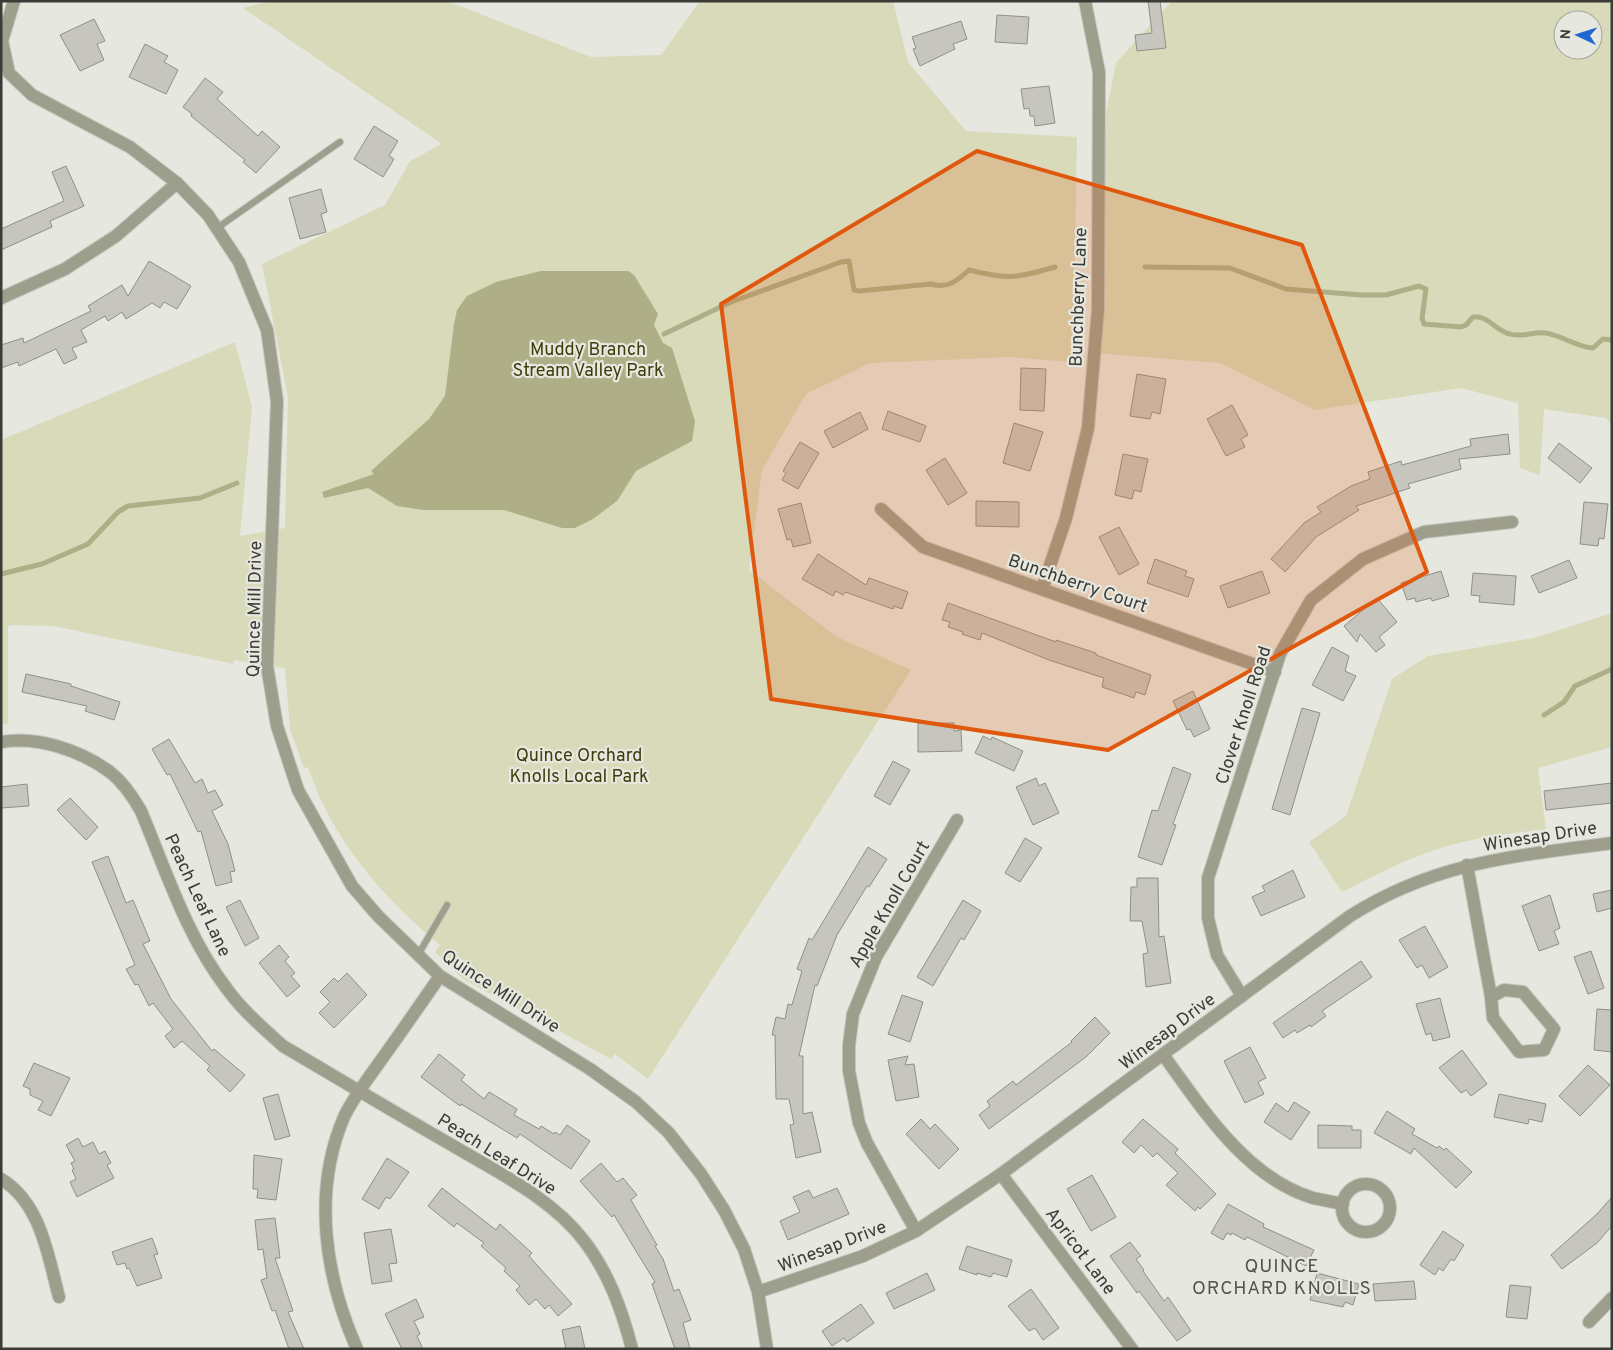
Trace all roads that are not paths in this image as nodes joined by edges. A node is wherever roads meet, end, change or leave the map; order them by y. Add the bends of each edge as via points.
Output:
1 (14, 1) edge
2 (1085, 1) edge
3 (1, 41) edge
4 (340, 142) dead end
5 (177, 183) junction
6 (217, 228) junction
7 (1, 298) edge
8 (882, 509) dead end
9 (1512, 522) dead end
10 (1042, 589) junction
11 (1275, 672) junction
12 (1, 742) edge
13 (956, 820) dead end
14 (1612, 843) edge
15 (1467, 866) junction
16 (447, 905) dead end
17 (418, 955) junction
18 (440, 976) junction
19 (1242, 996) junction
20 (1490, 997) junction
21 (1164, 1056) junction
22 (359, 1091) junction
23 (1001, 1174) junction
24 (1, 1179) edge
25 (1343, 1204) dead end
26 (916, 1231) junction
27 (758, 1292) junction
28 (59, 1297) dead end
29 (1612, 1298) edge
30 (1589, 1322) dead end
31 (358, 1349) edge
32 (632, 1349) edge
33 (767, 1349) edge
34 (1132, 1349) edge

1 - 3 street, Quince Mill Drive
2 - 10 street, Bunchberry Lane via 1099,72 1098,309 1088,428 1066,518
3 - 5 street, Quince Mill Drive via 9,73 32,95 130,146
4 - 6 lane
5 - 6 street, Quince Mill Drive
5 - 7 street via 116,236 65,269
6 - 17 street, Quince Mill Drive via 239,262 267,330 277,401 267,666 277,726 298,790 352,886
8 - 10 street, Bunchberry Court via 923,547
9 - 11 street, Clover Knoll Road via 1424,532 1363,558 1311,600 1280,654
10 - 11 street, Bunchberry Court
11 - 19 street, Clover Knoll Road via 1208,878 1208,918 1217,954
12 - 22 street, Peach Leaf Lane via 48,743 72,751 110,772 141,811 192,930 227,990 283,1046
13 - 26 street, Apple Knoll Court via 876,957 853,1014 849,1045 849,1071 859,1123
14 - 15 street, Winesap Drive
15 - 19 street, Winesap Drive via 1401,887 1375,900
15 - 20 street
16 - 17 lane
17 - 18 street, Quince Mill Drive
18 - 22 street
18 - 27 street, Quince Mill Drive via 590,1069 636,1102 669,1133 724,1210 744,1249
19 - 21 street, Winesap Drive
20 - 20 street via 1493,1018 1519,1052 1544,1050 1554,1029 1524,992 1504,990
21 - 23 street, Winesap Drive
21 - 25 street via 1219,1131 1242,1154 1289,1186 1312,1197
22 - 31 street via 344,1117 330,1162 324,1200 327,1252 348,1328
22 - 32 street, Peach Leaf Drive via 524,1188 563,1218 585,1242 610,1283 623,1314
23 - 26 street, Winesap Drive
23 - 34 street, Apricot Lane
24 - 28 street via 28,1205 44,1236
26 - 27 street, Winesap Drive via 863,1256
27 - 33 street, Quince Mill Drive
29 - 30 street

